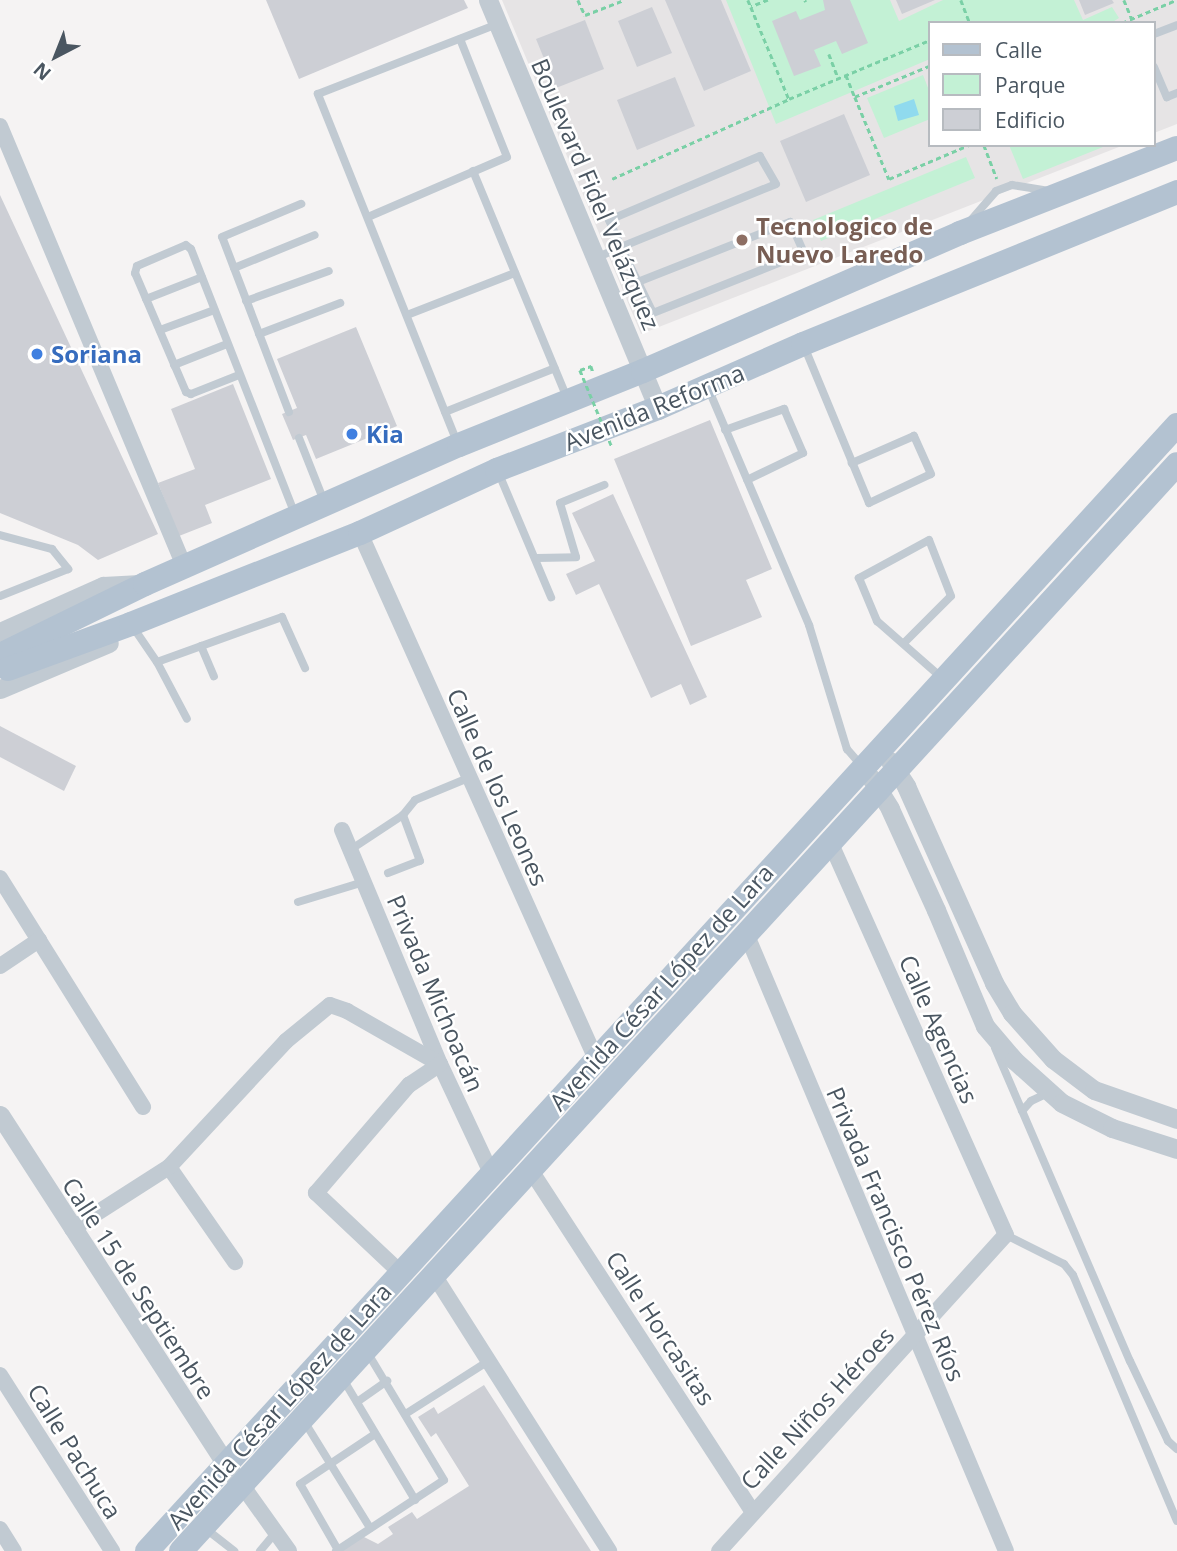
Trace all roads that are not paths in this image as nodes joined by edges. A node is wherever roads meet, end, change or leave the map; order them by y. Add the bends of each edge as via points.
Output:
1 (488, 0) edge
2 (498, 24) junction
3 (1177, 26) edge
4 (1156, 33) edge
5 (460, 38) junction
6 (1156, 71) edge
7 (1177, 93) edge
8 (0, 126) edge
9 (1177, 148) edge
10 (472, 171) junction
11 (1177, 192) edge
12 (301, 204) dead end
13 (368, 217) junction
14 (315, 235) dead end
15 (621, 247) junction
16 (596, 258) junction
17 (234, 268) junction
18 (329, 271) dead end
19 (515, 273) junction
20 (202, 277) junction
21 (638, 282) junction
22 (146, 299) junction
23 (246, 301) junction
24 (340, 303) dead end
25 (214, 310) junction
26 (407, 315) junction
27 (160, 330) junction
28 (259, 334) junction
29 (227, 344) junction
30 (803, 344) junction
31 (174, 365) junction
32 (555, 368) junction
33 (643, 371) junction
34 (239, 375) junction
35 (707, 386) junction
36 (568, 401) junction
37 (658, 408) junction
38 (289, 412) dead end
39 (445, 412) junction
40 (1177, 425) edge
41 (725, 430) junction
42 (299, 438) dead end
43 (459, 445) junction
44 (852, 463) junction
45 (1177, 464) edge
46 (497, 470) junction
47 (747, 480) junction
48 (604, 485) dead end
49 (325, 504) junction
50 (296, 517) junction
51 (360, 533) junction
52 (0, 535) edge
53 (537, 558) junction
54 (184, 566) junction
55 (145, 584) junction
56 (0, 596) edge
57 (551, 597) dead end
58 (131, 624) junction
59 (1, 627) edge
60 (904, 643) junction
61 (201, 646) junction
62 (0, 655) edge
63 (157, 662) junction
64 (305, 668) dead end
65 (0, 672) edge
66 (214, 676) dead end
67 (944, 680) junction
68 (0, 689) edge
69 (187, 719) dead end
70 (870, 757) junction
71 (897, 768) junction
72 (468, 778) junction
73 (879, 788) junction
74 (403, 814) junction
75 (342, 830) dead end
76 (830, 841) junction
77 (350, 850) junction
78 (388, 873) dead end
79 (0, 878) edge
80 (364, 883) junction
81 (298, 902) dead end
82 (958, 903) junction
83 (936, 910) junction
84 (746, 933) junction
85 (39, 940) junction
86 (0, 966) edge
87 (985, 1026) junction
88 (596, 1059) junction
89 (440, 1064) junction
90 (1048, 1093) junction
91 (143, 1107) dead end
92 (1022, 1111) junction
93 (0, 1115) edge
94 (1177, 1119) edge
95 (1177, 1149) edge
96 (169, 1167) junction
97 (530, 1170) junction
98 (491, 1173) junction
99 (72, 1229) junction
100 (1006, 1235) junction
101 (234, 1262) dead end
102 (401, 1273) junction
103 (434, 1275) junction
104 (914, 1336) junction
105 (366, 1349) junction
106 (487, 1362) junction
107 (0, 1375) edge
108 (341, 1376) junction
109 (387, 1381) junction
110 (356, 1402) junction
111 (407, 1413) junction
112 (302, 1419) junction
113 (375, 1434) junction
114 (1177, 1449) edge
115 (331, 1464) junction
116 (224, 1466) junction
117 (242, 1485) junction
118 (415, 1500) junction
119 (753, 1512) junction
120 (1177, 1521) edge
121 (203, 1527) junction
122 (370, 1528) junction
123 (0, 1529) edge
124 (276, 1532) junction
125 (337, 1550) edge
126 (14, 1551) edge
127 (112, 1551) edge
128 (147, 1551) edge
129 (181, 1551) edge
130 (234, 1551) edge
131 (260, 1551) edge
132 (289, 1551) edge
133 (609, 1551) edge
134 (719, 1551) edge
135 (1006, 1551) edge

1 - 2 street, Boulevard Fidel Velázquez
2 - 5 lane
2 - 16 street, Boulevard Fidel Velázquez
3 - 4 lane
5 - 10 lane via 507,157
5 - 13 lane via 318,94
6 - 7 lane via 1167,97
8 - 54 street
9 - 33 main road, Avenida Reforma via 960,233
10 - 13 lane
10 - 19 lane
11 - 30 main road, Avenida Reforma
12 - 17 lane via 222,237
13 - 26 lane
14 - 17 lane
15 - 15 lane via 609,220 760,156 776,184
15 - 16 lane
15 - 21 lane
16 - 33 street, Boulevard Fidel Velázquez
17 - 23 lane
18 - 23 lane
19 - 26 lane
19 - 32 lane
20 - 22 lane
20 - 22 lane via 186,246 137,266 135,273
20 - 25 lane
21 - 21 lane via 653,313 804,253 790,222
22 - 27 lane
23 - 28 lane
24 - 28 lane
25 - 27 lane
25 - 29 lane
26 - 39 lane
27 - 31 lane
28 - 38 lane
29 - 31 lane
29 - 34 lane
30 - 35 main road, Avenida Reforma
30 - 44 lane
31 - 34 lane via 191,394
32 - 36 lane
32 - 39 lane
33 - 36 main road, Avenida Reforma
33 - 37 street, Boulevard Fidel Velázquez
34 - 50 lane
35 - 37 main road, Avenida Reforma
35 - 41 lane
36 - 43 main road, Avenida Reforma
37 - 46 main road, Avenida Reforma
39 - 43 lane
40 - 67 main road, Avenida César López de Lara
41 - 47 lane
41 - 47 lane via 784,409 803,453
42 - 49 lane
43 - 49 main road, Avenida Reforma
44 - 44 lane via 914,436 931,474 869,502
45 - 71 main road, Avenida César López de Lara
46 - 51 main road, Avenida Reforma
46 - 53 lane
47 - 70 lane via 809,625 847,749
48 - 53 lane via 561,503 576,557
49 - 50 main road, Avenida Reforma
50 - 54 main road, Avenida Reforma
51 - 58 main road, Avenida Reforma
51 - 72 street, Calle de los Leones
52 - 56 lane via 52,549 68,569
53 - 57 lane
54 - 55 main road, Avenida Reforma
55 - 59 street, Avenida Reforma via 103,586
55 - 62 main road, Avenida Reforma
58 - 63 lane
58 - 65 main road, Avenida Reforma
58 - 68 street, Avenida Reforma via 106,645
60 - 60 lane via 877,621 859,578 929,540 951,596
60 - 67 lane
61 - 63 lane
61 - 64 lane via 282,617
61 - 66 lane
63 - 69 lane
67 - 70 main road, Avenida César López de Lara
70 - 71 street
70 - 73 street
70 - 88 main road, Avenida César López de Lara
71 - 73 main road, Avenida César López de Lara
71 - 82 street
72 - 74 lane via 415,800
72 - 88 street, Calle de los Leones
73 - 76 main road, Avenida César López de Lara
73 - 83 street
74 - 77 lane
74 - 78 lane via 419,861
75 - 77 street, Privada Michoacán
76 - 84 main road, Avenida César López de Lara
76 - 100 street, Calle Agencias
77 - 80 street, Privada Michoacán
79 - 85 street
80 - 81 lane
80 - 89 street, Privada Michoacán
82 - 83 street
82 - 94 street via 1012,1013 1053,1059 1094,1090
83 - 87 street
84 - 97 main road, Avenida César López de Lara
84 - 104 street, Privada Francisco Pérez Ríos
85 - 86 street
85 - 91 street
87 - 90 street
87 - 92 lane
88 - 98 main road, Avenida César López de Lara
89 - 96 street via 330,1005 286,1041
89 - 98 street, Privada Michoacán
89 - 102 street via 409,1085 316,1193
90 - 92 lane
90 - 95 street via 1088,1118
92 - 114 lane via 1130,1361 1168,1441
93 - 99 street, Calle 15 de Septiembre
96 - 99 street
96 - 101 street
97 - 103 main road, Avenida César López de Lara
97 - 119 street, Calle Horcasitas
98 - 102 main road, Avenida César López de Lara
99 - 116 street, Calle 15 de Septiembre
100 - 104 street, Calle Niños Héroes
100 - 120 lane via 1064,1264 1073,1275
102 - 116 main road, Avenida César López de Lara
103 - 105 main road, Avenida César López de Lara
103 - 106 street
104 - 119 street, Calle Niños Héroes
104 - 135 street, Privada Francisco Pérez Ríos
105 - 108 main road, Avenida César López de Lara
105 - 109 lane
106 - 111 lane
106 - 133 street
107 - 127 street, Calle Pachuca
108 - 110 lane
108 - 112 main road, Avenida César López de Lara
109 - 110 lane
109 - 111 lane
110 - 113 lane
111 - 118 lane via 444,1476 442,1484
112 - 115 lane
112 - 117 main road, Avenida César López de Lara
113 - 115 lane
113 - 118 lane
115 - 122 lane
115 - 125 lane via 300,1484
116 - 117 street, Calle 15 de Septiembre
116 - 128 main road, Avenida César López de Lara
117 - 121 main road, Avenida César López de Lara
117 - 124 street
118 - 122 lane
119 - 134 street, Calle Niños Héroes
121 - 129 main road, Avenida César López de Lara
121 - 130 lane
122 - 125 lane
123 - 126 street
124 - 131 lane
124 - 132 street

